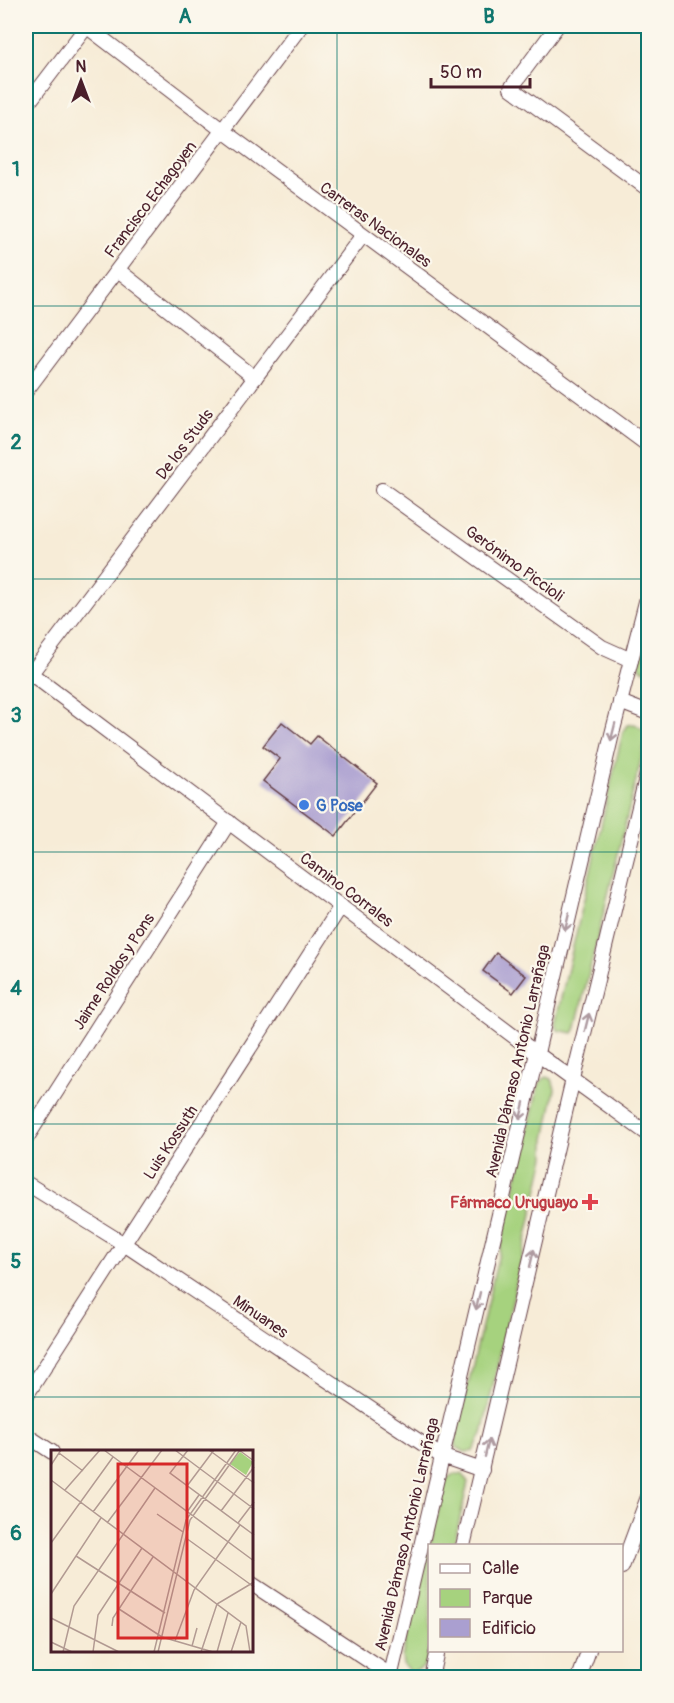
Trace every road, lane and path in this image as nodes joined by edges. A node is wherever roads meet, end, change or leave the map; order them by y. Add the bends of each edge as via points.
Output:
1 (86, 26) edge
2 (301, 26) edge
3 (557, 26) edge
4 (26, 106) edge
5 (222, 130) junction
6 (648, 189) edge
7 (363, 235) junction
8 (118, 270) junction
9 (255, 378) junction
10 (26, 391) edge
11 (648, 445) edge
12 (382, 490) dead end
13 (648, 594) edge
14 (631, 660) junction
15 (27, 674) edge
16 (620, 702) junction
17 (648, 713) edge
18 (648, 770) edge
19 (229, 822) junction
20 (341, 906) junction
21 (536, 1053) junction
22 (573, 1079) junction
23 (648, 1134) edge
24 (26, 1139) edge
25 (26, 1183) edge
26 (124, 1244) junction
27 (26, 1396) edge
28 (26, 1435) edge
29 (51, 1451) edge
30 (441, 1456) junction
31 (482, 1470) junction
32 (648, 1497) edge
33 (463, 1544) edge
34 (623, 1562) edge
35 (254, 1585) edge
36 (437, 1652) edge
37 (588, 1652) edge
38 (392, 1677) edge
39 (431, 1677) edge
40 (579, 1677) edge

1 - 4 street
1 - 5 street, Carreras Nacionales
2 - 5 street, Francisco Echagoyen
3 - 6 street via 511,88
5 - 7 street, Carreras Nacionales
5 - 8 street, Francisco Echagoyen
7 - 9 street, De los Studs
7 - 11 street, Carreras Nacionales
8 - 9 street
8 - 10 street, Francisco Echagoyen
9 - 15 street, De los Studs
12 - 14 street, Gerónimo Piccioli via 602,646
13 - 14 street, Avenida Dámaso Antonio Larrañaga
14 - 16 street, Avenida Dámaso Antonio Larrañaga
15 - 19 street, Camino Corrales
16 - 17 street
16 -> 21 street, Avenida Dámaso Antonio Larrañaga
22 -> 18 street
19 - 20 street, Camino Corrales
19 - 24 street, Jaime Roldos y Pons
20 - 21 street, Camino Corrales
20 - 26 street, Luis Kossuth
21 - 22 street, Camino Corrales
21 -> 30 street, Avenida Dámaso Antonio Larrañaga
22 - 23 street, Camino Corrales
31 -> 22 street
25 - 26 street, Minuanes
26 - 27 street, Luis Kossuth
26 - 30 street, Minuanes
28 - 29 street
30 - 31 street, Minuanes
30 - 38 street, Avenida Dámaso Antonio Larrañaga
31 - 33 street
32 - 34 street
35 - 38 street
36 - 39 street
37 - 40 street

